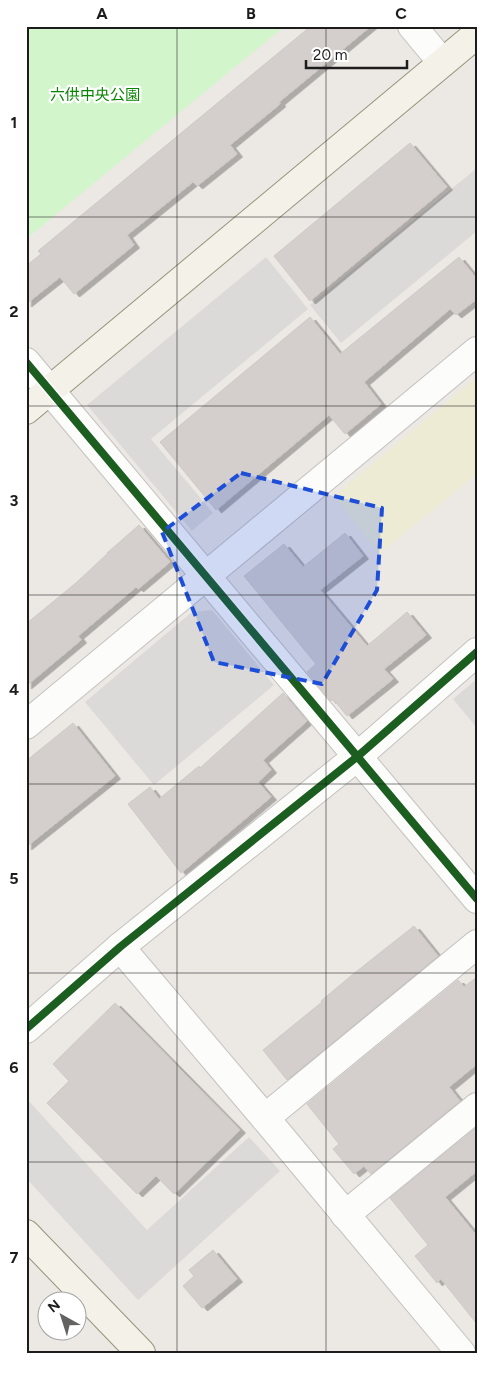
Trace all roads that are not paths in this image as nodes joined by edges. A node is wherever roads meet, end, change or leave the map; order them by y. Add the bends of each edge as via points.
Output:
1 (412, 26) edge
2 (477, 34) edge
3 (442, 62) junction
4 (477, 351) edge
5 (26, 362) edge
6 (50, 390) junction
7 (26, 410) edge
8 (206, 576) junction
9 (477, 652) edge
10 (26, 725) edge
11 (358, 756) junction
12 (477, 898) edge
13 (477, 944) edge
14 (120, 947) junction
15 (26, 1029) edge
16 (477, 1107) edge
17 (265, 1118) junction
18 (345, 1215) junction
19 (26, 1234) edge
20 (141, 1353) edge
21 (461, 1353) edge

1 - 3 street
2 - 3 street
3 - 6 street
4 - 8 street
5 - 6 street
6 - 7 street
6 - 8 street
8 - 10 street
8 - 11 street
9 - 11 street
11 - 12 street
11 - 14 street
13 - 17 street
14 - 15 street
14 - 17 street
16 - 18 street
17 - 18 street
18 - 21 street
19 - 20 street

